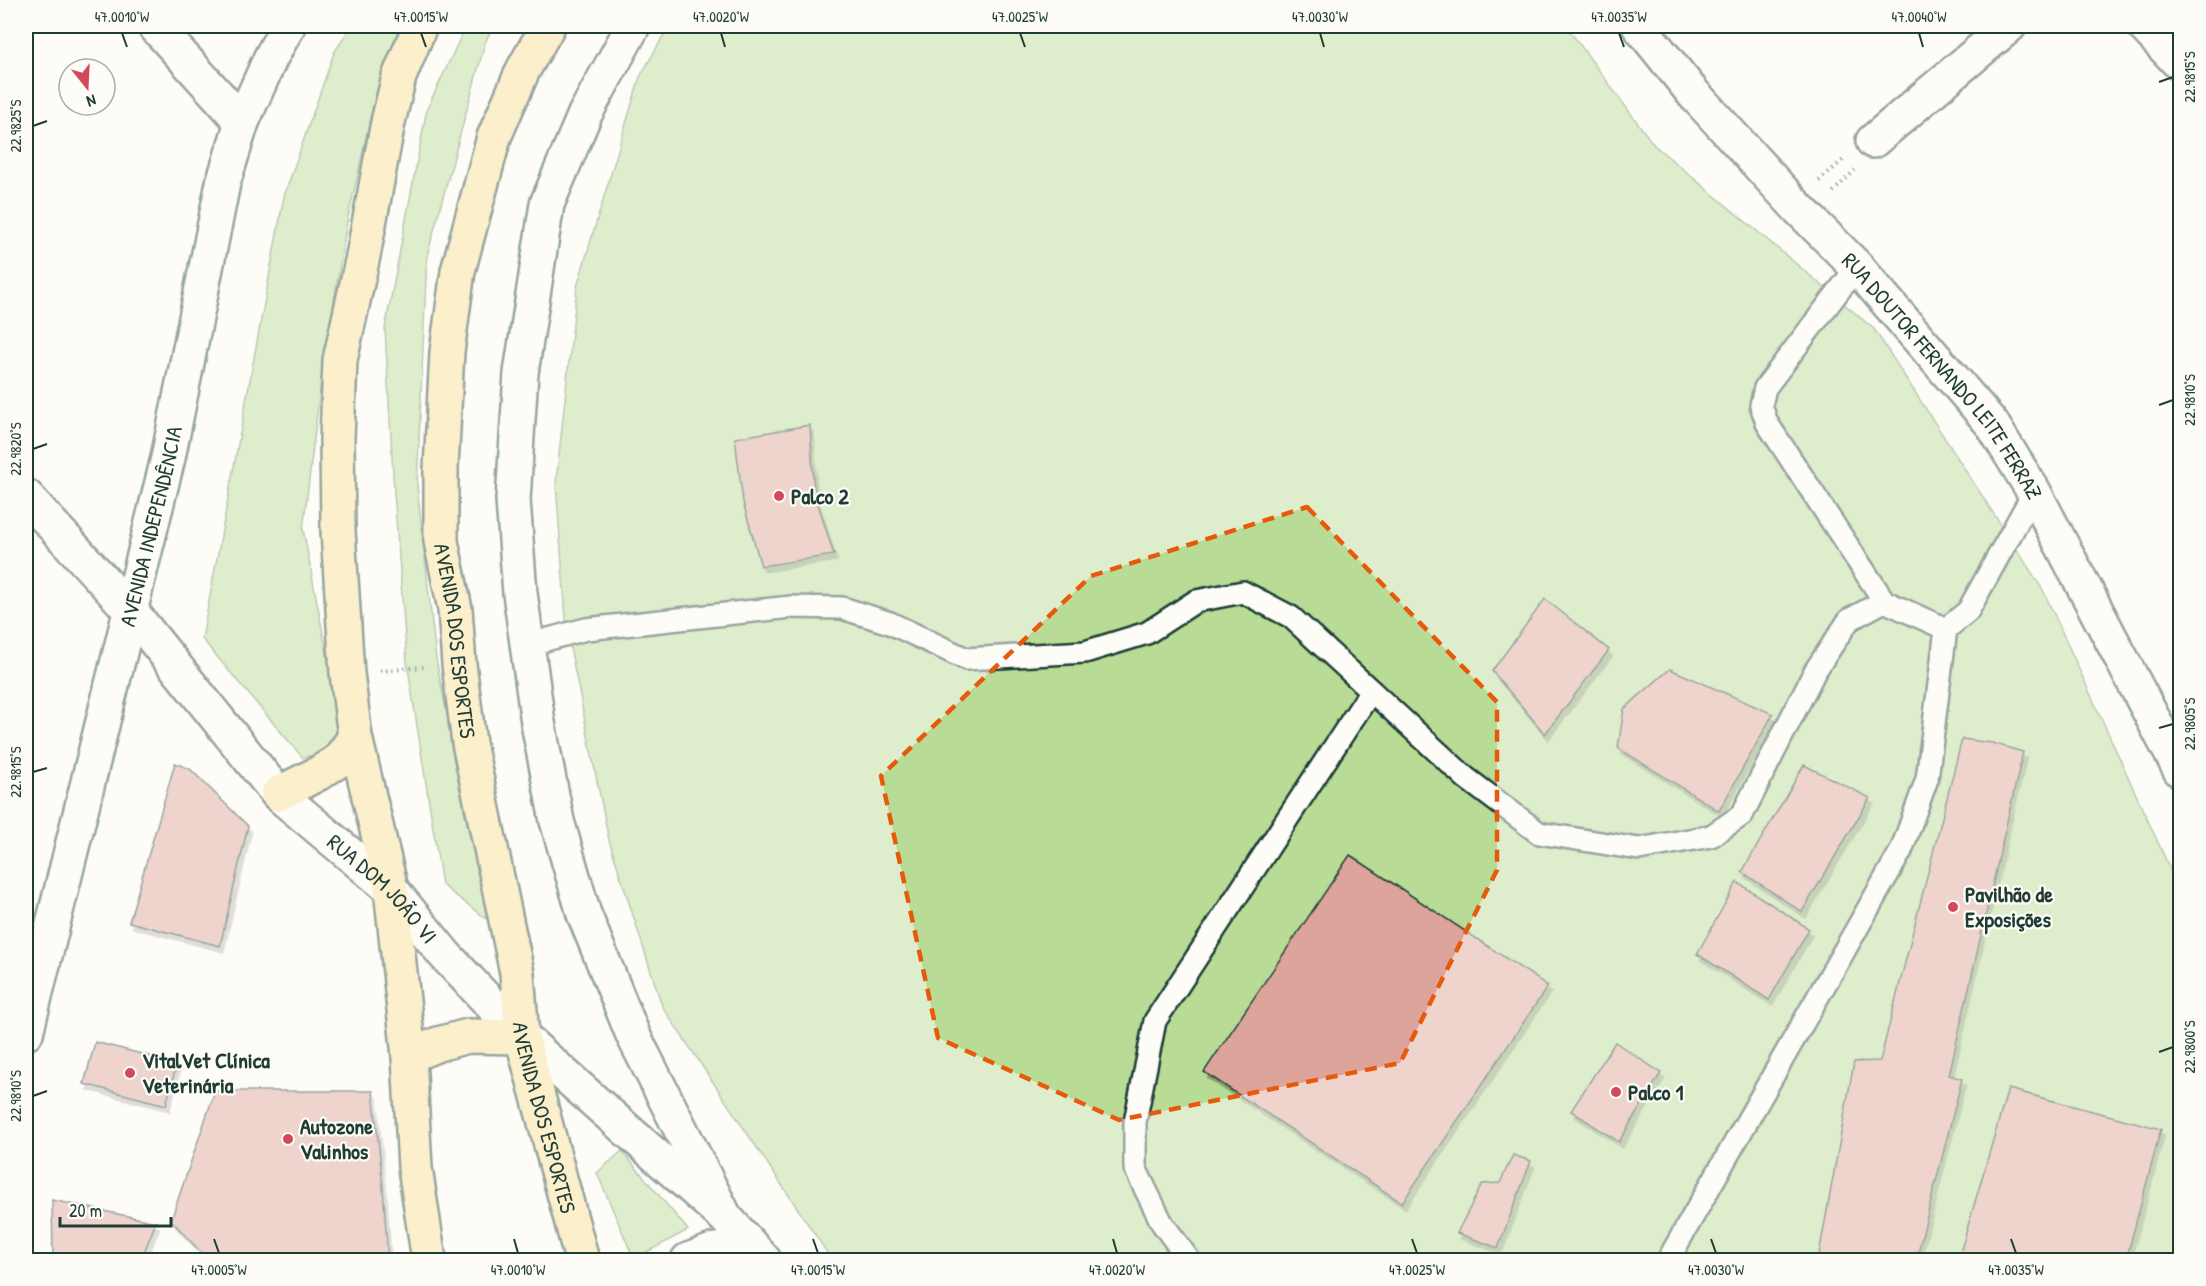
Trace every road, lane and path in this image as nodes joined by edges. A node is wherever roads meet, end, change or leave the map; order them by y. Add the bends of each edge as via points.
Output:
1 (155, 26) edge
2 (288, 26) edge
3 (420, 26) edge
4 (548, 26) edge
5 (633, 26) edge
6 (1639, 26) edge
7 (2009, 26) edge
8 (2144, 26) edge
9 (2181, 64) edge
10 (242, 122) junction
11 (1874, 141) dead end
12 (1857, 267) junction
13 (2034, 492) junction
14 (26, 496) edge
15 (1884, 601) junction
16 (131, 611) junction
17 (1946, 629) junction
18 (527, 645) junction
19 (1371, 692) junction
20 (355, 737) junction
21 (2181, 770) edge
22 (278, 794) junction
23 (391, 889) junction
24 (26, 1033) edge
25 (522, 1037) junction
26 (409, 1056) junction
27 (725, 1217) junction
28 (429, 1260) edge
29 (582, 1260) edge
30 (688, 1260) edge
31 (735, 1260) edge
32 (764, 1260) edge
33 (1189, 1260) edge
34 (1668, 1260) edge

1 - 10 street
2 - 10 street, AVENIDA INDEPENDÊNCIA
3 - 20 main road via 399,77 388,122 340,360 338,531
4 - 25 main road, AVENIDA DOS ESPORTES via 523,70 494,137 458,271 447,352 441,468 441,542 455,609 470,743 517,973
5 - 18 street via 585,114 547,204 521,373 513,501
6 - 12 street, RUA DOUTOR FERNANDO LEITE FERRAZ via 1693,93
7 - 11 street
8 - 9 street
10 - 16 street, AVENIDA INDEPENDÊNCIA via 223,183 168,458
12 - 13 street, RUA DOUTOR FERNANDO LEITE FERRAZ via 1992,424
12 - 15 lane via 1765,388 1761,405 1767,423
13 - 17 lane via 1968,611
13 - 21 street, RUA DOUTOR FERNANDO LEITE FERRAZ
14 - 16 street, RUA DOM JOÃO VI
15 - 17 lane
15 - 19 lane via 1849,620 1815,671 1742,815 1711,836 1639,849 1539,833 1466,778
16 - 22 street, RUA DOM JOÃO VI
16 - 24 street, AVENIDA INDEPENDÊNCIA
17 - 34 lane via 1927,779 1900,851
18 - 19 lane via 586,629 791,607 842,608 890,623 966,659 1085,652 1147,633 1196,601 1243,592 1292,617
18 - 27 street via 557,821 584,914 633,1035
19 - 33 lane via 1155,1021 1135,1122 1134,1168 1162,1223
20 - 22 main road via 338,761
20 - 23 main road
22 - 23 street, RUA DOM JOÃO VI
23 - 25 street, RUA DOM JOÃO VI via 445,955
23 - 26 main road
25 - 26 main road via 468,1036
25 - 27 street, RUA DOM JOÃO VI
25 - 29 main road, AVENIDA DOS ESPORTES
26 - 28 main road via 415,1168
27 - 32 street, RUA DOM JOÃO VI
30 - 31 street via 715,1250

